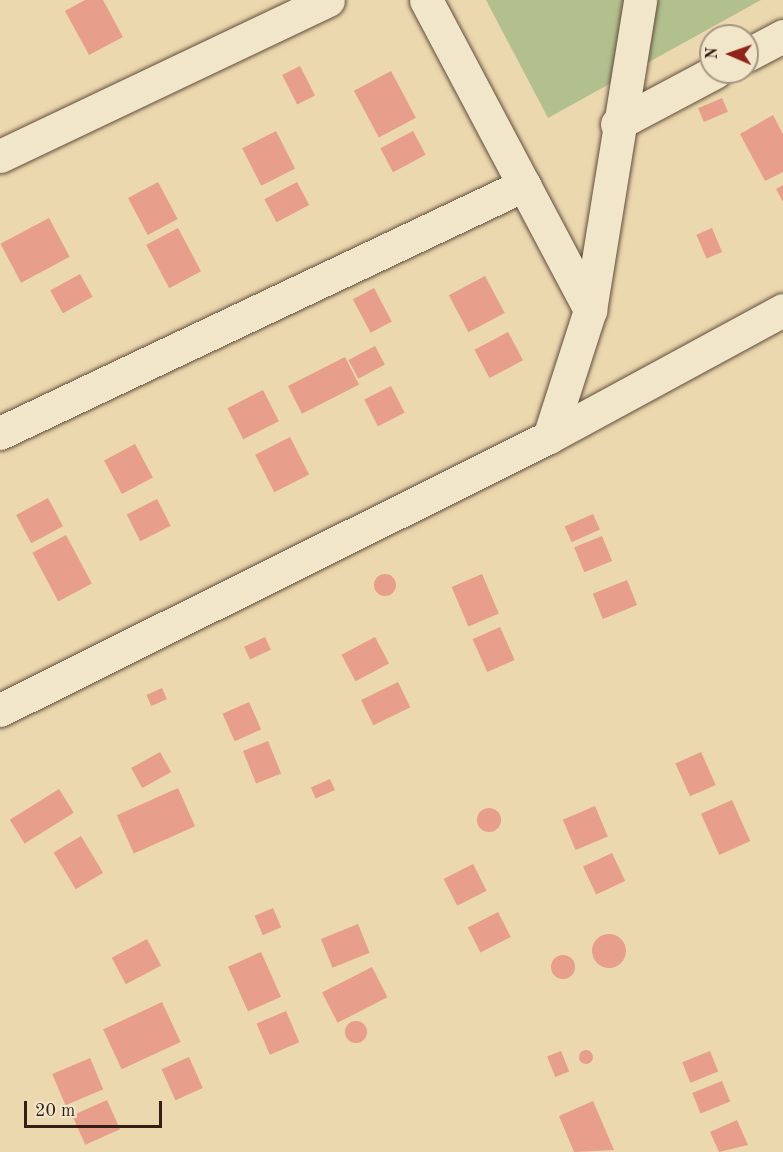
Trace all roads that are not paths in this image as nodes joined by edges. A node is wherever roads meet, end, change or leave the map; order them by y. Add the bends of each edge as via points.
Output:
1 (328, 0) edge
2 (426, 0) edge
3 (640, 0) edge
4 (783, 36) edge
5 (759, 49) edge
6 (699, 81) edge
7 (618, 124) junction
8 (0, 156) edge
9 (524, 184) junction
10 (590, 310) junction
11 (783, 310) edge
12 (0, 433) edge
13 (549, 437) junction
14 (0, 710) edge

1 - 8 street
2 - 9 street
3 - 7 street
4 - 5 street
6 - 7 street
7 - 10 street
9 - 10 street
9 - 12 street
10 - 13 street
11 - 13 street
13 - 14 street

